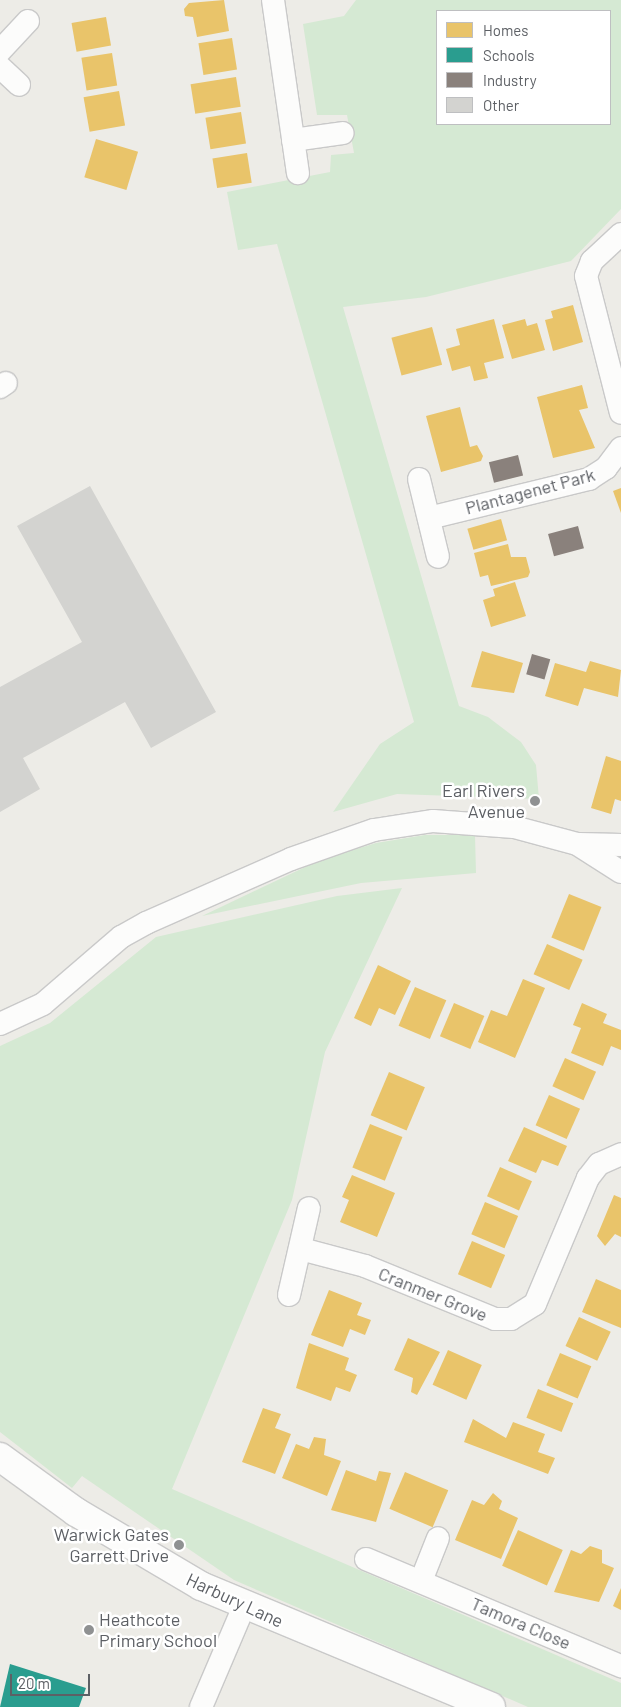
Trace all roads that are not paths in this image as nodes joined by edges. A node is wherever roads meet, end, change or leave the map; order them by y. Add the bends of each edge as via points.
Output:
1 (273, 0) edge
2 (28, 21) dead end
3 (0, 51) edge
4 (0, 67) edge
5 (20, 86) dead end
6 (343, 132) dead end
7 (293, 140) junction
8 (298, 173) dead end
9 (621, 234) edge
10 (621, 413) edge
11 (621, 448) edge
12 (419, 478) dead end
13 (429, 518) junction
14 (438, 557) dead end
15 (577, 844) junction
16 (621, 845) edge
17 (621, 872) edge
18 (0, 1024) edge
19 (621, 1154) edge
20 (309, 1208) dead end
21 (301, 1249) junction
22 (289, 1295) dead end
23 (0, 1457) edge
24 (438, 1538) dead end
25 (366, 1559) dead end
26 (421, 1581) junction
27 (244, 1606) junction
28 (621, 1666) edge
29 (201, 1707) edge
30 (491, 1707) edge

1 - 7 street
2 - 3 street
4 - 5 street
6 - 7 street
7 - 8 street
9 - 10 street via 592,261 586,276
11 - 13 street, Plantagenet Park via 606,468 590,479
12 - 13 street
13 - 14 street
15 - 16 street
15 - 17 street
15 - 18 street via 514,827 442,822 408,823 341,839 146,923 121,937 43,1004
19 - 21 street, Cranmer Grove via 599,1164 588,1178 535,1304 512,1319 495,1319 365,1266
20 - 21 street
21 - 22 street
23 - 27 street, Harbury Lane via 76,1512
24 - 26 street
25 - 26 street, Tamora Close
26 - 28 street, Tamora Close
27 - 29 street
27 - 30 street, Harbury Lane

